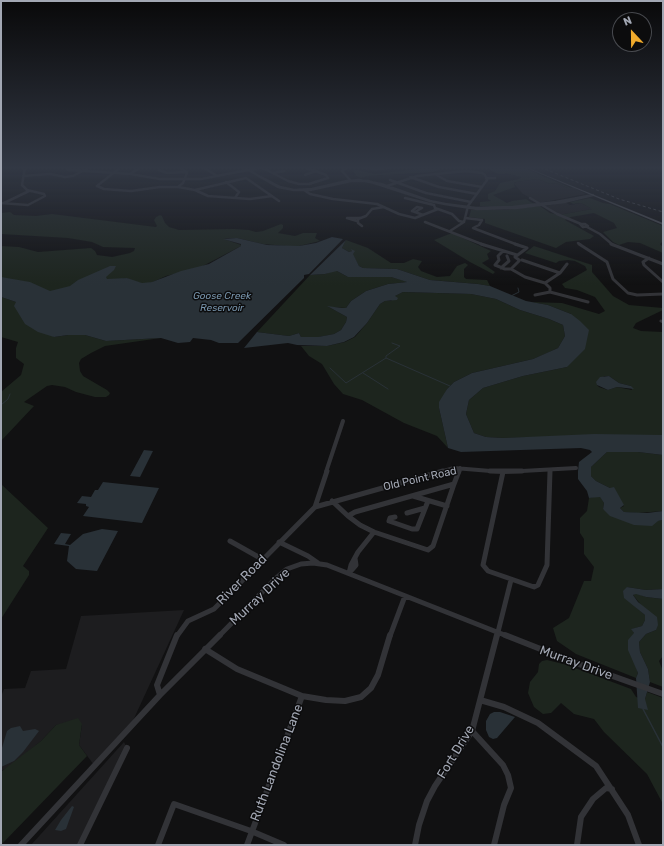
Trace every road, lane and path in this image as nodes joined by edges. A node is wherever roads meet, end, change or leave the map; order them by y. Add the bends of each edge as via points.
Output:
1 (382, 206) edge
2 (385, 206) edge
3 (435, 206) edge
4 (459, 206) edge
5 (528, 206) edge
6 (544, 206) edge
7 (623, 206) edge
8 (625, 206) edge
9 (468, 208) junction
10 (438, 209) junction
11 (415, 212) dead end
12 (423, 215) junction
13 (360, 218) junction
14 (465, 220) junction
15 (357, 221) junction
16 (663, 221) edge
17 (426, 222) dead end
18 (663, 224) edge
19 (362, 226) dead end
20 (450, 231) junction
21 (578, 242) dead end
22 (503, 252) junction
23 (649, 258) junction
24 (518, 259) junction
25 (567, 264) dead end
26 (663, 264) edge
27 (501, 268) junction
28 (511, 269) junction
29 (560, 273) junction
30 (546, 282) junction
31 (663, 282) edge
32 (550, 292) junction
33 (663, 294) edge
34 (535, 295) dead end
35 (588, 302) dead end
36 (343, 421) dead end
37 (460, 468) junction
38 (576, 468) dead end
39 (550, 471) junction
40 (503, 472) junction
41 (454, 484) junction
42 (413, 496) junction
43 (332, 501) junction
44 (428, 501) junction
45 (447, 506) junction
46 (315, 507) junction
47 (425, 508) junction
48 (407, 513) dead end
49 (348, 516) junction
50 (395, 516) dead end
51 (374, 532) junction
52 (230, 541) dead end
53 (279, 542) junction
54 (262, 559) junction
55 (319, 563) junction
56 (349, 573) junction
57 (511, 580) junction
58 (405, 596) junction
59 (497, 633) junction
60 (205, 649) junction
61 (663, 694) edge
62 (160, 695) junction
63 (302, 696) junction
64 (480, 700) junction
65 (472, 731) junction
66 (126, 748) dead end
67 (612, 789) junction
68 (251, 831) junction
69 (21, 845) edge
70 (80, 845) edge
71 (158, 845) edge
72 (247, 845) edge
73 (284, 845) edge
74 (415, 845) edge
75 (494, 845) edge
76 (577, 845) edge
77 (639, 845) edge

1 - 13 street via 370,210 366,216
2 - 12 street via 415,218
3 - 10 street
4 - 9 street
5 - 9 street
6 - 23 street via 580,226 587,225 611,244
7 - 18 main road
8 - 16 main road
9 - 14 street
10 - 12 street
10 - 14 street via 452,214 459,221
11 - 12 street
13 - 15 street
13 - 15 street via 347,218
14 - 20 street
14 - 24 street via 482,220 473,228 527,248
15 - 19 street
17 - 20 street
20 - 22 street
21 - 33 street via 607,262 613,279 628,293
22 - 24 street
22 - 27 street via 495,264
23 - 26 street
23 - 31 street via 643,262 644,265
24 - 27 street via 508,257 507,264
24 - 28 street
24 - 29 street
25 - 29 street
27 - 28 street
28 - 30 street via 525,277
29 - 30 street
30 - 32 street
32 - 34 street
32 - 35 street
36 - 46 street
37 - 40 street, Old Point Road
37 - 41 street
37 - 43 street, Old Point Road
38 - 39 street, Old Point Road
39 - 40 street, Old Point Road
39 - 57 street via 546,568 536,587
40 - 57 street via 483,565 488,571
41 - 42 street
41 - 45 street
42 - 44 street
42 - 49 street
43 - 46 street, Old Point Road
43 - 49 street
44 - 45 street
44 - 47 street
45 - 51 street via 433,546 429,550
46 - 53 street, River Road
47 - 48 street
47 - 50 street via 416,529 389,521
49 - 51 street
51 - 56 street via 354,558 356,565
52 - 54 street
53 - 54 street, River Road
53 - 55 street
54 - 62 street, River Road via 214,608 188,621 176,638 157,685
55 - 56 street, Murray Drive
55 - 60 street, Murray Drive via 297,565 282,572
56 - 58 street, Murray Drive
57 - 59 street, Fort Drive
58 - 59 street, Murray Drive
58 - 63 street via 378,675 371,688 361,697 345,701
59 - 61 street, Murray Drive
59 - 64 street, Fort Drive
60 - 62 street, Murray Drive
60 - 63 street via 237,670
62 - 69 street, Murray Drive
63 - 68 street, Ruth Landolina Lane
64 - 65 street, Fort Drive
64 - 67 street via 504,707 538,723 596,766
65 - 74 street, Fort Drive via 435,786 419,825
65 - 75 street via 503,765 511,788
66 - 70 street
67 - 76 street via 606,788 593,799 581,817
67 - 77 street via 628,815
68 - 71 street via 174,804
68 - 72 street, Ruth Landolina Lane
68 - 73 street

